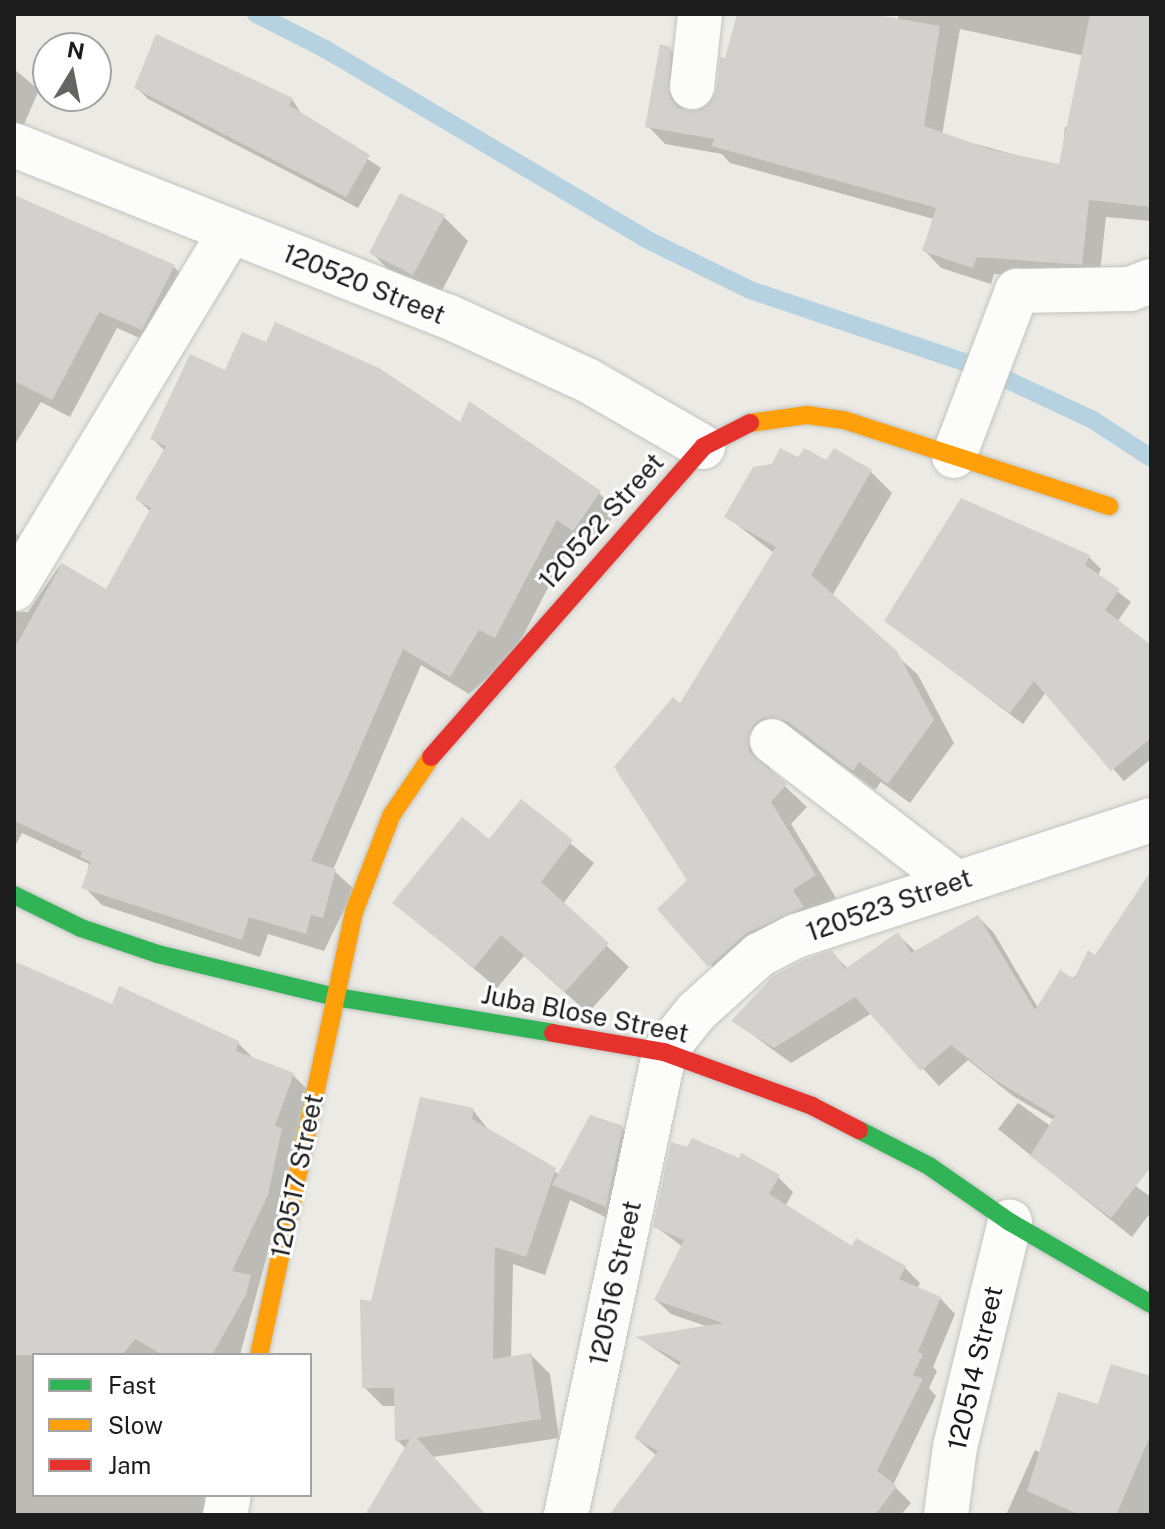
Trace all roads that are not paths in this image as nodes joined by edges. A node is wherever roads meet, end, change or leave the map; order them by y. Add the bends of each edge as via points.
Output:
1 (700, 14) edge
2 (692, 87) dead end
3 (14, 145) edge
4 (230, 232) junction
5 (1151, 281) edge
6 (703, 447) junction
7 (954, 456) junction
8 (1109, 506) dead end
9 (14, 589) edge
10 (772, 741) dead end
11 (1151, 820) edge
12 (955, 882) junction
13 (14, 895) edge
14 (336, 997) junction
15 (664, 1052) junction
16 (1010, 1222) junction
17 (1151, 1304) edge
18 (259, 1353) edge
19 (566, 1515) edge
20 (946, 1515) edge

1 - 2 street
3 - 4 street, 120520 Street
4 - 6 street, 120520 Street via 447,316 587,380
4 - 9 street
5 - 7 street via 1130,289 1017,291
6 - 7 street, 120522 Street via 743,424 807,415 844,420
6 - 14 street, 120522 Street via 507,666 431,757 391,816 354,912
7 - 8 street, 120522 Street
10 - 12 street
11 - 12 street, 120523 Street
12 - 15 street, 120523 Street via 796,936 759,955 696,1012
13 - 14 street, Juba Blose Street via 81,928 158,954
14 - 15 street, Juba Blose Street
14 - 18 street, 120517 Street
15 - 16 street, Juba Blose Street via 812,1106 929,1166
15 - 19 street, 120516 Street
16 - 17 street, Juba Blose Street
16 - 20 street, 120514 Street via 955,1447

